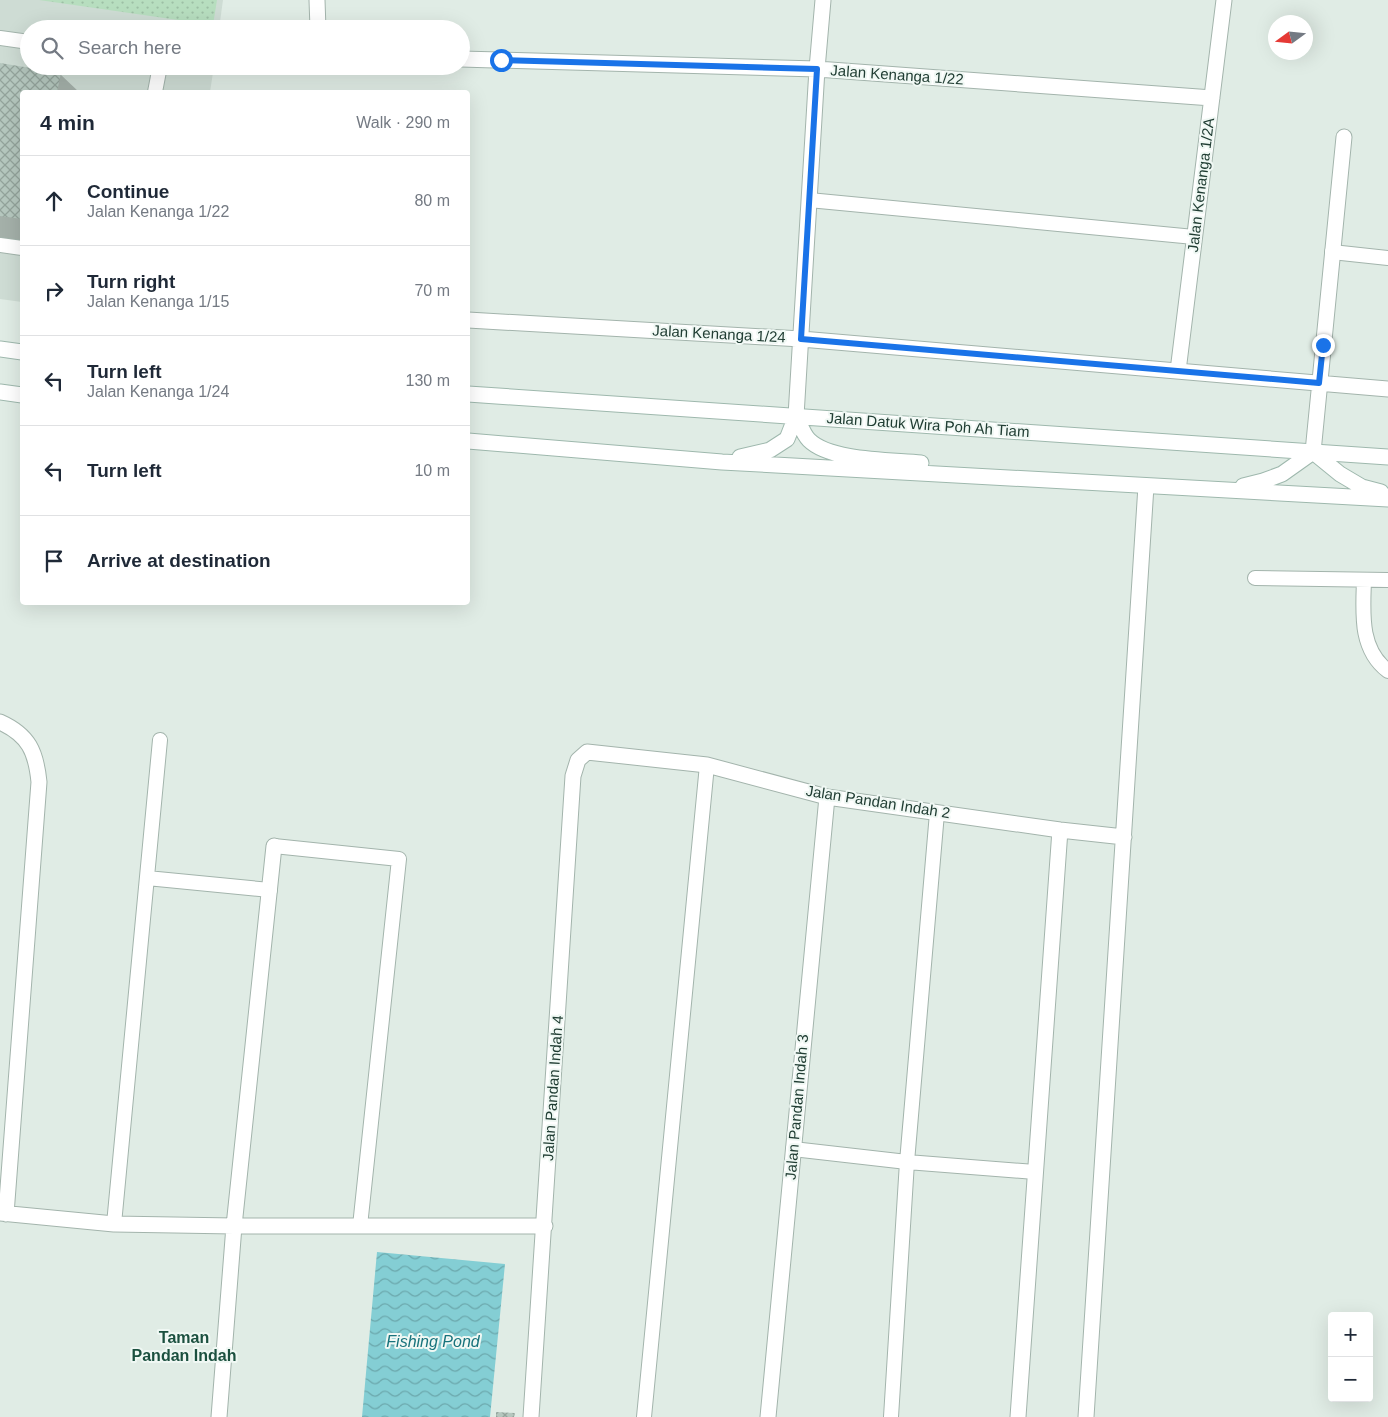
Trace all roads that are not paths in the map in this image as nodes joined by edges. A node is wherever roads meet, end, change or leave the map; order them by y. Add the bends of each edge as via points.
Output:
1 (317, 0) edge
2 (823, 0) edge
3 (1224, 0) edge
4 (318, 20) edge
5 (0, 38) edge
6 (20, 41) edge
7 (470, 59) edge
8 (817, 69) junction
9 (158, 75) edge
10 (155, 90) edge
11 (1212, 98) junction
12 (1344, 137) dead end
13 (809, 200) junction
14 (1194, 237) junction
15 (0, 245) edge
16 (20, 248) edge
17 (1332, 252) junction
18 (1388, 258) edge
19 (470, 320) edge
20 (801, 339) junction
21 (0, 349) edge
22 (20, 352) edge
23 (1178, 371) junction
24 (1319, 383) junction
25 (1388, 389) edge
26 (0, 392) edge
27 (470, 394) edge
28 (20, 395) edge
29 (796, 416) junction
30 (470, 441) edge
31 (1312, 452) junction
32 (1388, 457) edge
33 (722, 462) junction
34 (1006, 478) junction
35 (1146, 486) junction
36 (1225, 490) junction
37 (1388, 494) edge
38 (1388, 499) edge
39 (1255, 578) dead end
40 (1364, 580) junction
41 (1388, 580) edge
42 (1388, 671) edge
43 (0, 722) edge
44 (160, 740) dead end
45 (578, 760) joint
46 (707, 765) junction
47 (827, 797) junction
48 (937, 812) junction
49 (1060, 830) junction
50 (1124, 837) junction
51 (274, 846) joint
52 (147, 878) junction
53 (270, 890) junction
54 (793, 1149) junction
55 (907, 1162) junction
56 (1034, 1172) junction
57 (3, 1214) edge
58 (114, 1224) junction
59 (234, 1226) junction
60 (360, 1226) junction
61 (544, 1226) junction
62 (219, 1417) edge
63 (531, 1417) edge
64 (644, 1417) edge
65 (768, 1417) edge
66 (891, 1417) edge
67 (1018, 1417) edge
68 (1086, 1417) edge

1 - 4 street
2 - 8 street
3 - 11 street, Jalan Kenanga 1/2A
5 - 6 lane
7 - 8 street, Jalan Kenanga 1/22
8 - 11 street, Jalan Kenanga 1/22
8 - 13 street
9 - 10 lane
11 - 14 street, Jalan Kenanga 1/2A
12 - 17 street
13 - 14 lane
13 - 20 street
14 - 23 street, Jalan Kenanga 1/2A
15 - 16 lane
17 - 18 lane
17 - 24 street
19 - 20 street, Jalan Kenanga 1/24
20 - 23 street, Jalan Kenanga 1/24
20 - 29 street
21 - 22 street
23 - 24 street, Jalan Kenanga 1/24
24 - 25 street, Jalan Kenanga 1/24
24 - 31 street
26 - 28 street
27 - 29 street, Jalan Datuk Wira Poh Ah Tiam
29 - 31 street, Jalan Datuk Wira Poh Ah Tiam
29 - 33 street via 787,439 770,450
29 - 34 street via 808,439 822,450 844,456 935,464
30 - 33 street
31 - 32 street, Jalan Datuk Wira Poh Ah Tiam
31 - 36 street via 1282,474
31 - 37 street via 1362,487
33 - 34 street
34 - 35 street
35 - 36 street
35 - 50 street
36 - 38 street
39 - 40 lane
40 - 41 lane
40 - 42 lane via 1363,621 1368,645 1380,665
43 - 57 street via 18,732 30,745 37,763 39,782
44 - 52 lane
45 - 46 street, Jalan Pandan Indah 2 via 587,752
45 - 61 street, Jalan Pandan Indah 4 via 573,776
46 - 47 street, Jalan Pandan Indah 2
46 - 64 lane
47 - 48 street, Jalan Pandan Indah 2
47 - 54 street, Jalan Pandan Indah 3
48 - 49 street, Jalan Pandan Indah 2
48 - 55 lane
49 - 50 street, Jalan Pandan Indah 2
49 - 56 street
50 - 68 street
51 - 53 street
51 - 60 lane via 399,859
52 - 53 lane
52 - 58 lane
53 - 59 street
54 - 55 lane
54 - 65 street, Jalan Pandan Indah 3
55 - 56 lane
55 - 66 lane
56 - 67 street
57 - 58 street
58 - 59 street
59 - 60 street
59 - 62 street
60 - 61 street
61 - 63 street, Jalan Pandan Indah 4

